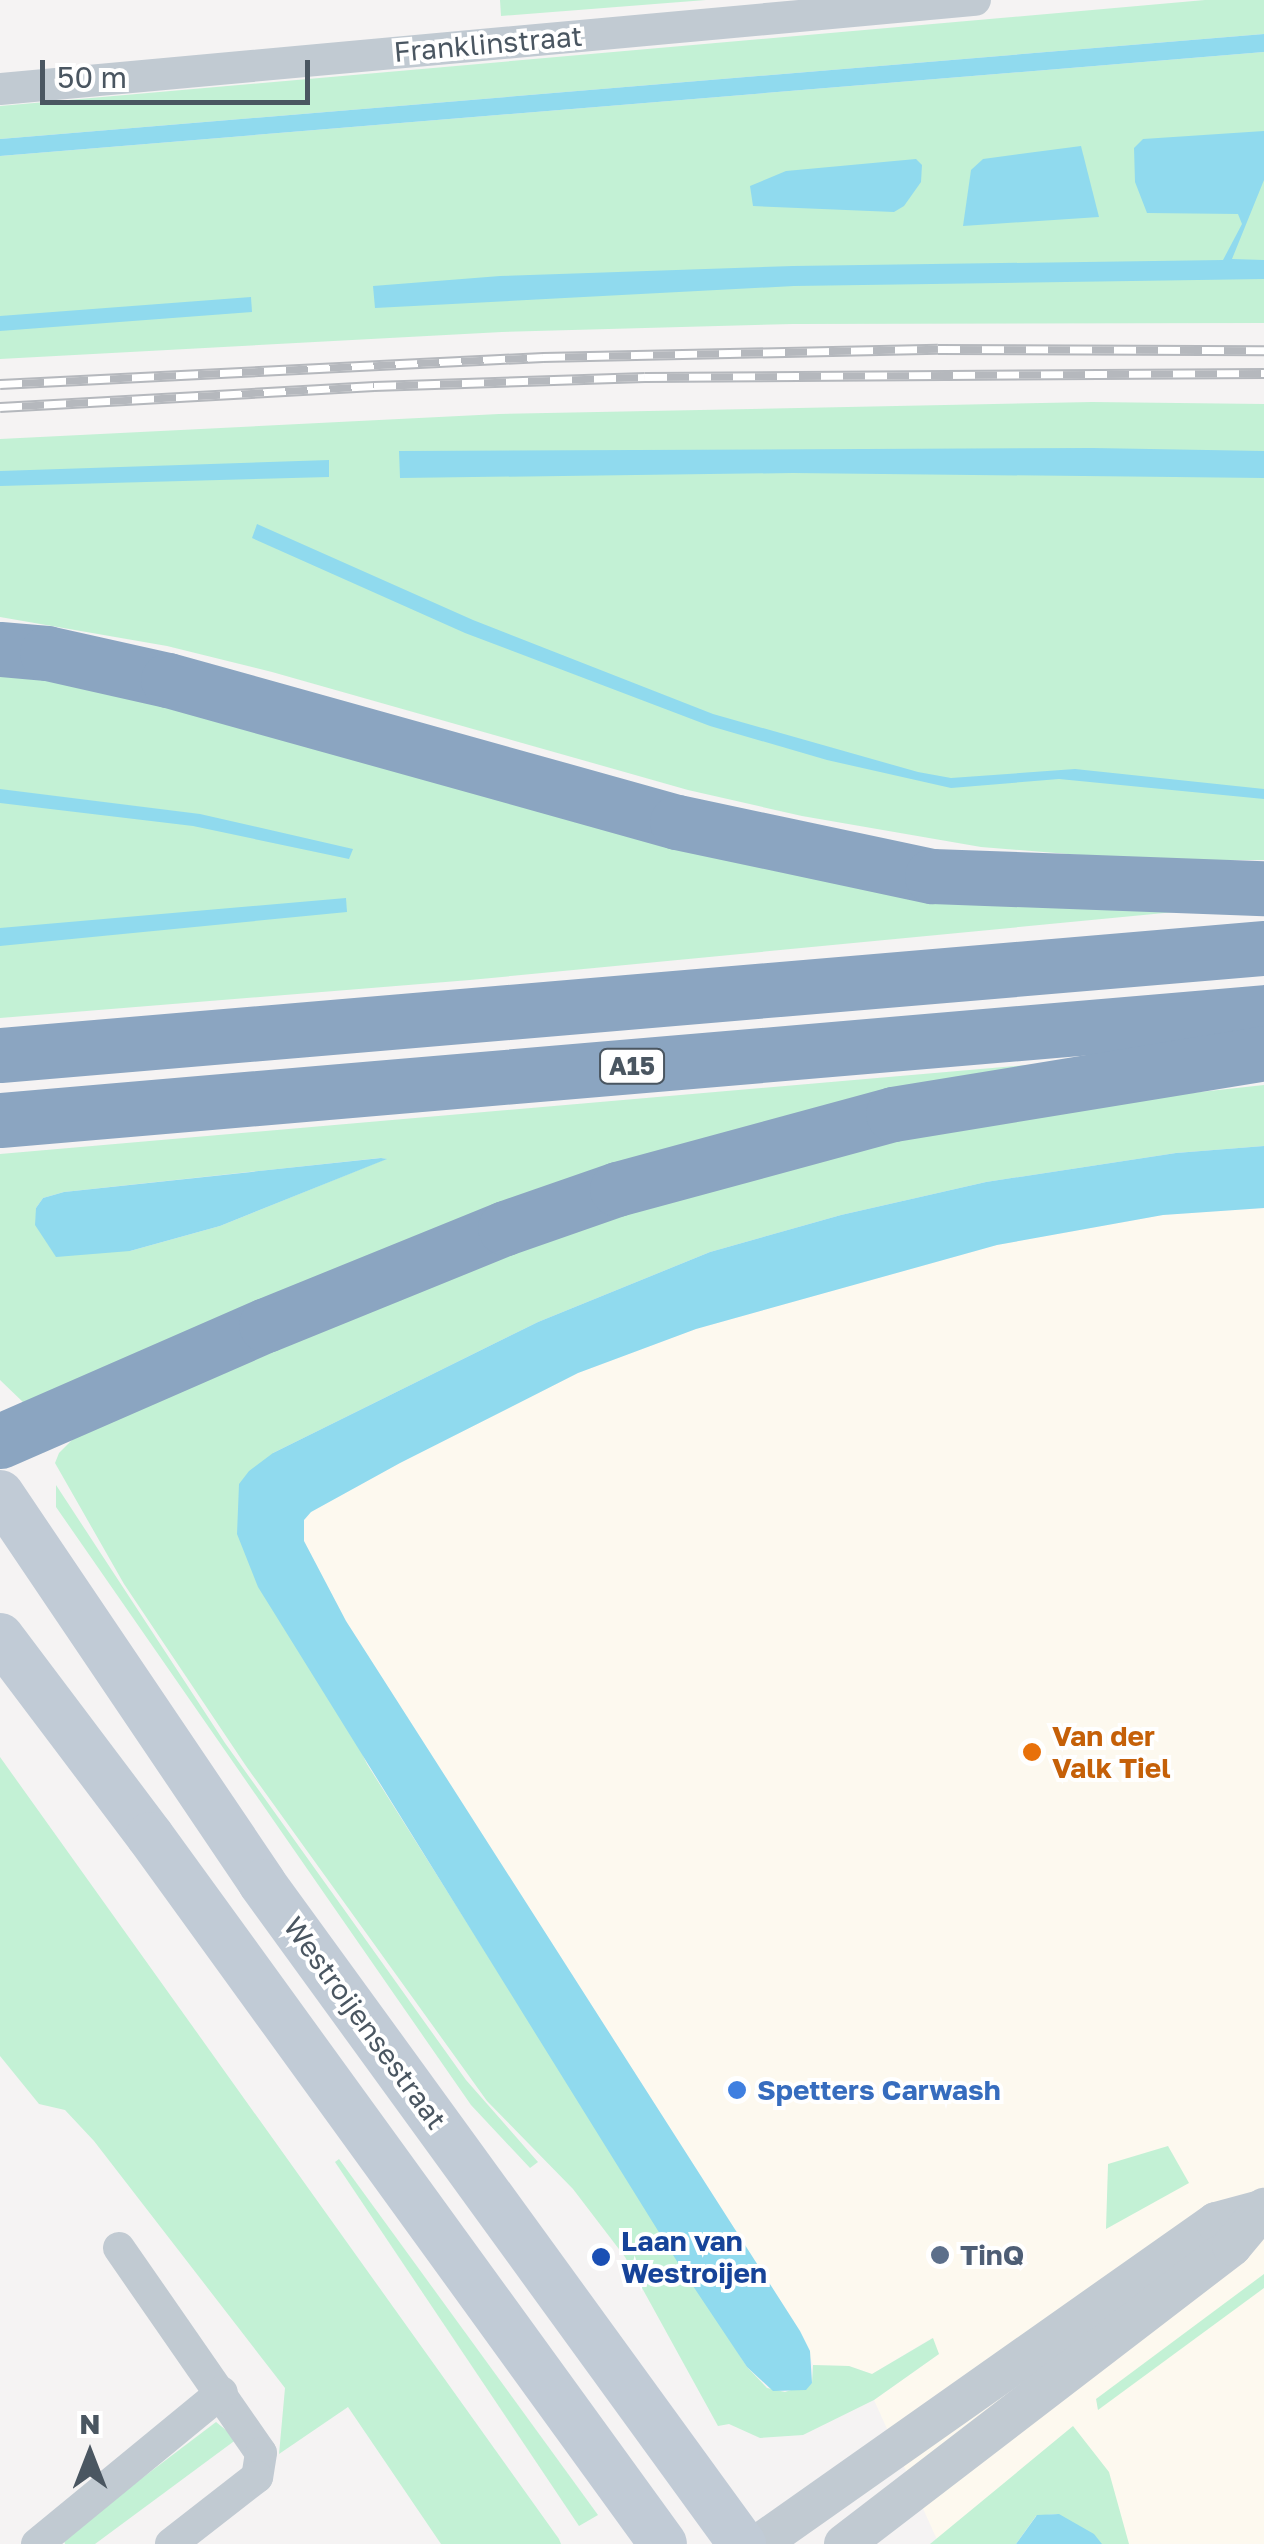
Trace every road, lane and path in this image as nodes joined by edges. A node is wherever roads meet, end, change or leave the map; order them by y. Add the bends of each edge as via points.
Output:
1 (975, 0) edge
2 (0, 89) edge
3 (0, 650) edge
4 (1264, 888) edge
5 (1264, 948) edge
6 (1264, 1012) edge
7 (1264, 1053) edge
8 (0, 1055) edge
9 (0, 1120) edge
10 (0, 1441) edge
11 (5, 1502) edge
12 (0, 1637) edge
13 (1262, 2209) edge
14 (119, 2248) dead end
15 (222, 2392) junction
16 (37, 2544) edge
17 (171, 2544) edge
18 (663, 2544) edge
19 (742, 2544) edge
20 (759, 2544) edge
21 (844, 2544) edge

1 - 2 street, Franklinstraat
3 - 4 highway via 168,680 676,822 932,876
5 - 8 highway, A15
6 - 9 highway, A15
7 - 10 highway via 894,1114 617,1189 266,1325
11 - 19 main road, Westroijensestraat via 262,1883
12 - 18 main road
13 - 20 street via 1216,2222
13 - 21 street via 1232,2246
14 - 15 street
15 - 16 street
15 - 17 street via 261,2453 258,2477

